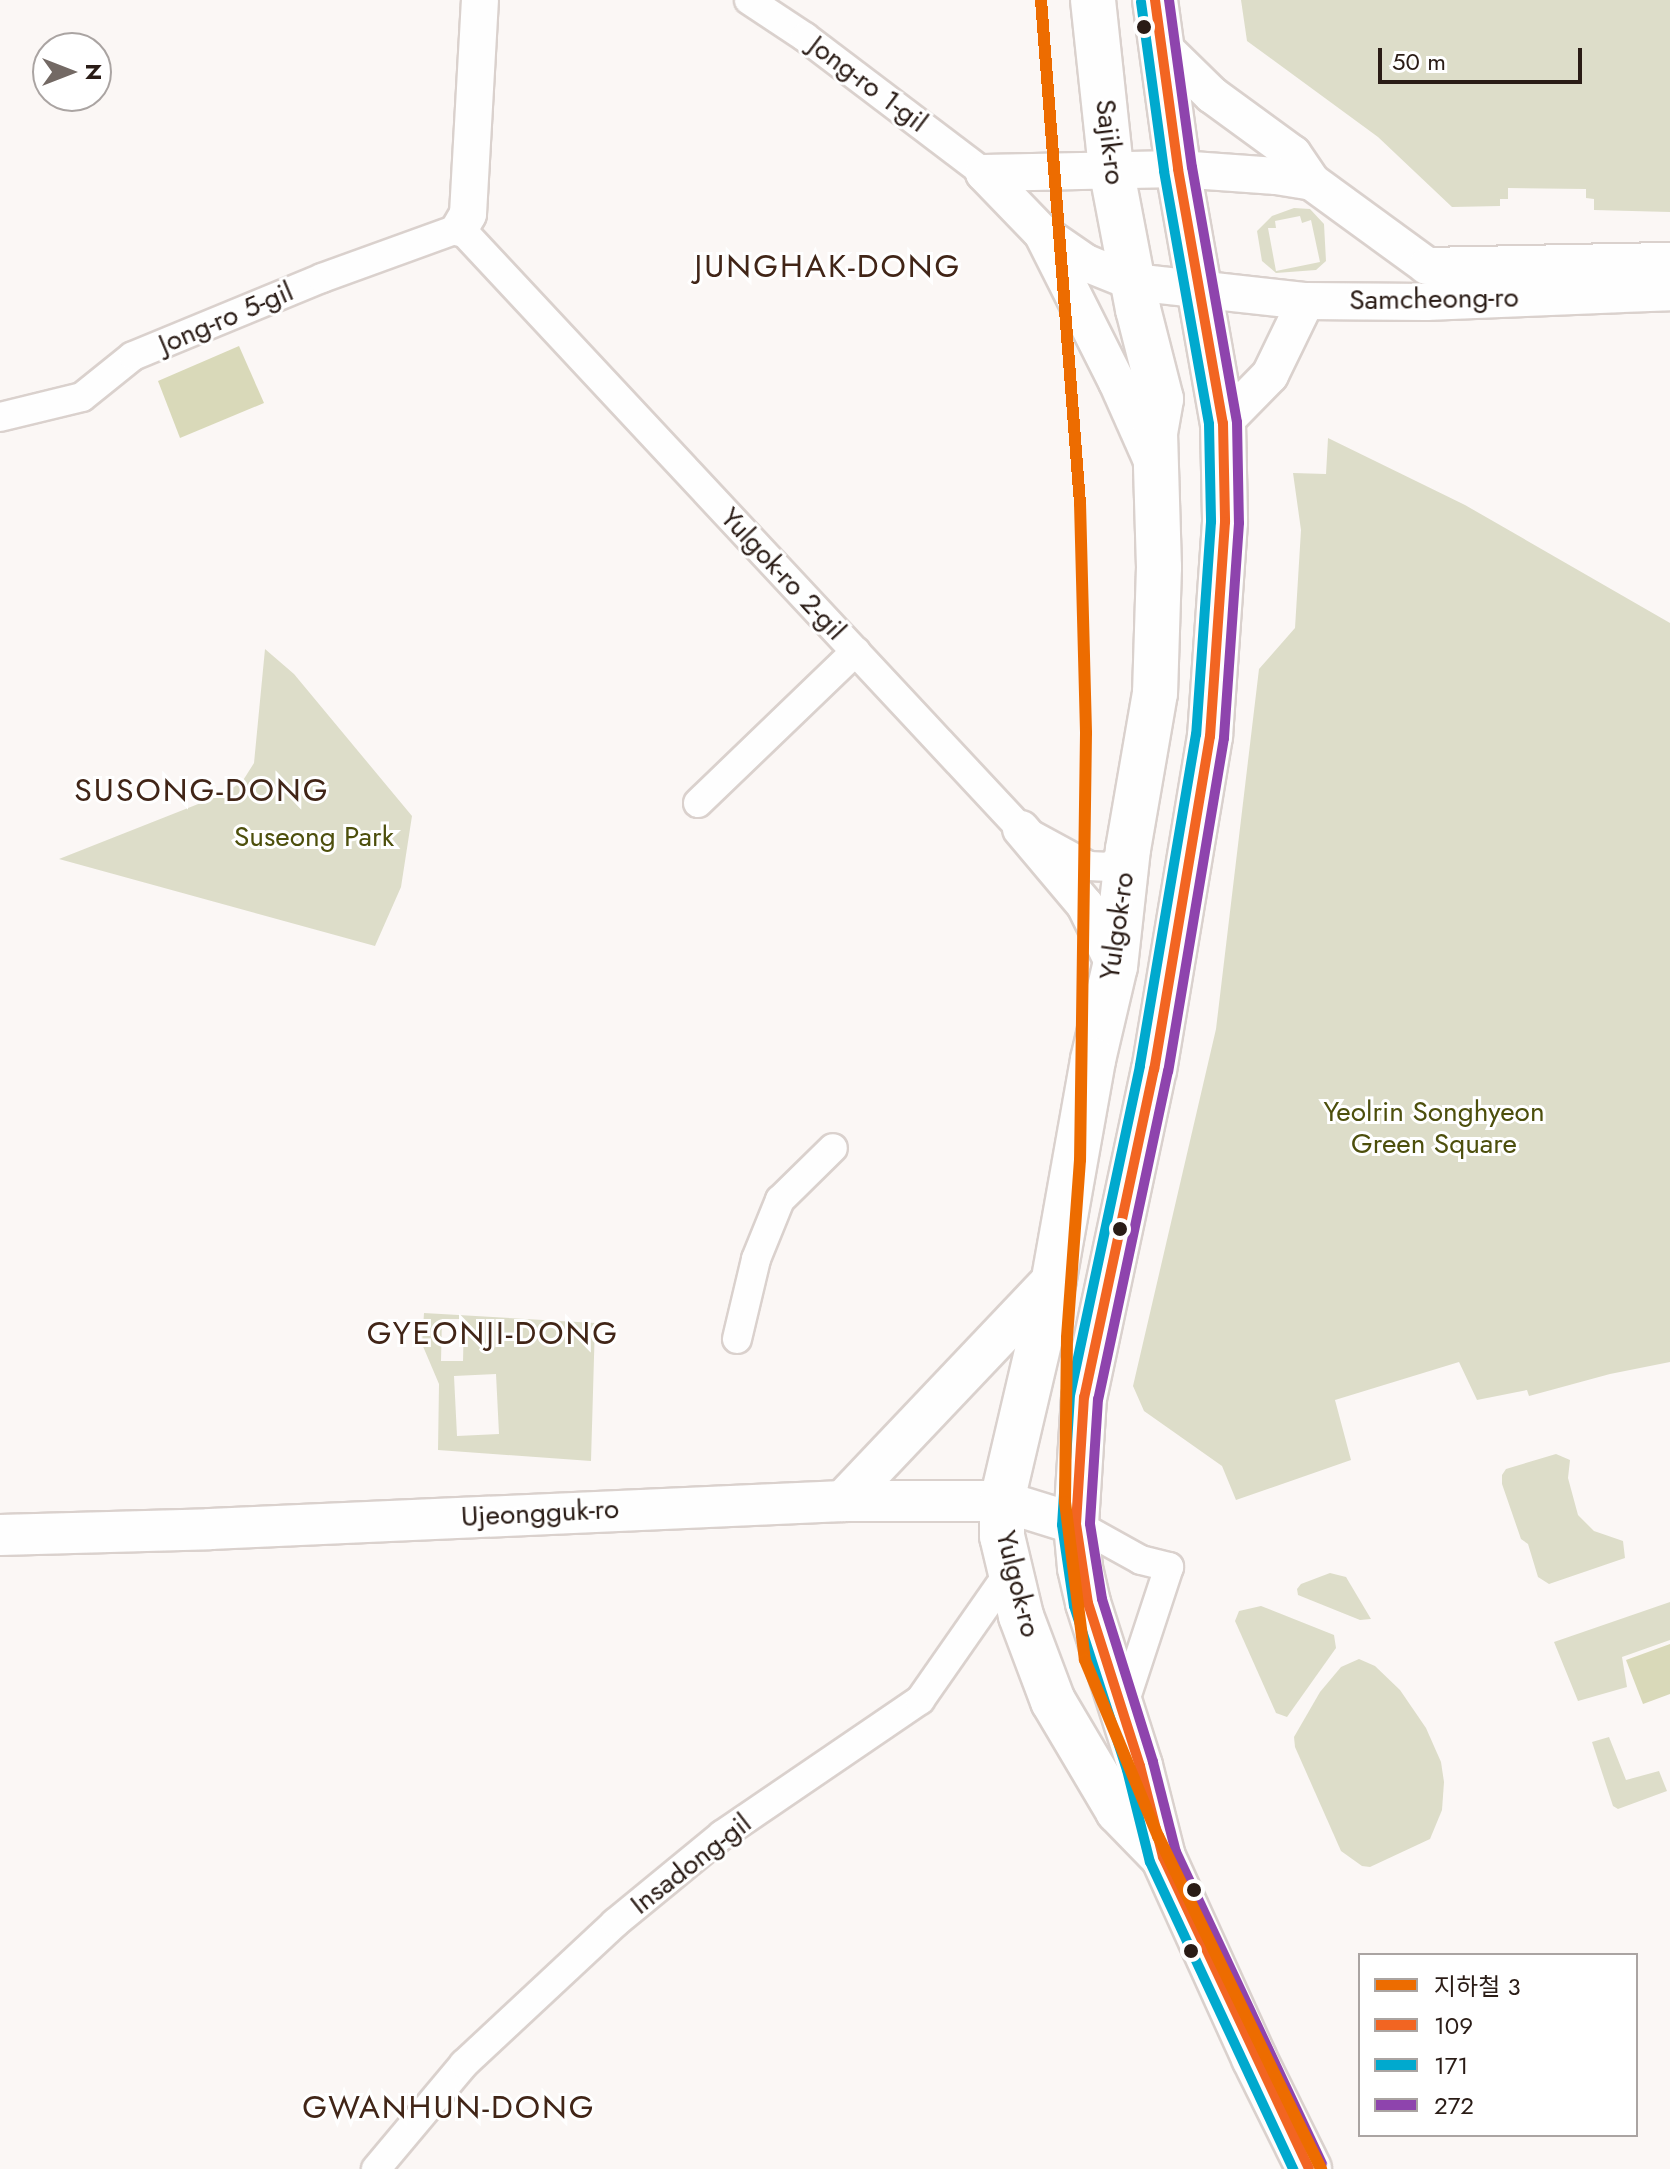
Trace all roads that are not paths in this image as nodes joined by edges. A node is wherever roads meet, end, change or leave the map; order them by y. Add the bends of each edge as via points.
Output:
1 (462, 0) edge
2 (480, 0) edge
3 (749, 0) edge
4 (1093, 0) edge
5 (1155, 0) edge
6 (1163, 47) junction
7 (1111, 168) junction
8 (1178, 169) junction
9 (984, 173) junction
10 (1312, 182) junction
11 (460, 228) junction
12 (1041, 232) junction
13 (1670, 261) edge
14 (1133, 282) junction
15 (1199, 287) junction
16 (1670, 292) edge
17 (1306, 301) junction
18 (0, 417) edge
19 (1223, 423) junction
20 (1157, 474) junction
21 (856, 651) junction
22 (698, 803) dead end
23 (1021, 829) junction
24 (1128, 849) junction
25 (1115, 966) junction
26 (833, 1148) dead end
27 (1054, 1279) junction
28 (737, 1339) dead end
29 (843, 1501) junction
30 (1002, 1501) junction
31 (1076, 1524) junction
32 (0, 1535) edge
33 (1010, 1571) junction
34 (1121, 1712) junction
35 (1163, 1857) junction
36 (376, 2169) edge
37 (1309, 2169) edge

1 - 11 street via 454,216
2 - 11 street via 468,214
3 - 9 street, Jong-ro 1-gil
4 - 7 main road, Sajik-ro
5 - 6 main road
6 - 8 main road
6 - 10 street via 1212,95 1293,154
7 - 8 street
7 - 9 street
7 - 14 main road, Sajik-ro
8 - 10 street
8 - 15 main road
9 - 12 street
10 - 13 street, Samcheong-ro via 1427,266
11 - 18 street, Jong-ro 5-gil via 133,356 82,397
11 - 21 street, Yulgok-ro 2-gil
12 - 14 street, Samcheong-ro via 1086,263
12 - 20 street
14 - 15 street, Samcheong-ro
14 - 20 main road, Yulgok-ro via 1161,399 1155,433
15 - 17 street, Samcheong-ro
15 - 19 main road, Yulgok-ro
16 - 17 street, Samcheong-ro
17 - 19 street via 1270,375
19 - 31 main road, Yulgok-ro via 1225,522 1210,736 1154,1069 1084,1397
20 - 24 main road, Yulgok-ro via 1155,693
21 - 22 street
21 - 23 street, Yulgok-ro 2-gil
23 - 24 street, Yulgok-ro 2-gil via 1089,866 1110,867
23 - 25 street via 1085,905
24 - 25 main road, Yulgok-ro
25 - 27 main road, Yulgok-ro
26 - 28 street via 780,1200 756,1259
27 - 29 main road
27 - 30 main road, Yulgok-ro
29 - 30 main road, Ujeongguk-ro
29 - 32 main road, Ujeongguk-ro
30 - 31 main road, Ujeongguk-ro
30 - 33 main road, Yulgok-ro
31 - 34 main road, Yulgok-ro via 1082,1580
31 - 34 street via 1141,1560 1169,1567
33 - 35 main road, Yulgok-ro via 1053,1701 1118,1811
33 - 36 street, Insadong-gil via 920,1700 722,1835 615,1923 464,2064
34 - 35 main road, Yulgok-ro
35 - 37 main road, Yulgok-ro

